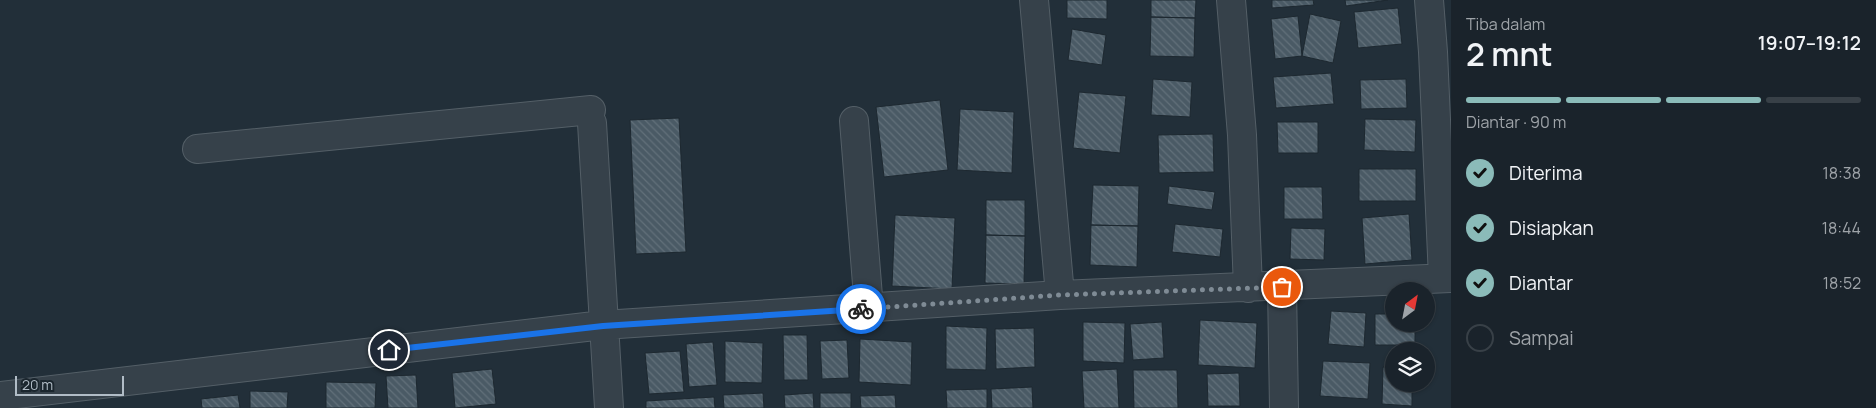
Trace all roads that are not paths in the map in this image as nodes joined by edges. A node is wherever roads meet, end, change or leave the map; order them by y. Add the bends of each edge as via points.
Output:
1 (1034, 0) edge
2 (1231, 0) edge
3 (1429, 0) edge
4 (854, 121) dead end
5 (197, 149) dead end
6 (1447, 278) edge
7 (1282, 287) junction
8 (1248, 288) junction
9 (1060, 295) junction
10 (869, 309) junction
11 (603, 326) junction
12 (0, 396) edge
13 (609, 408) edge
14 (1284, 408) edge

1 - 9 street
2 - 8 street via 1242,135
3 - 6 street
4 - 10 street
5 - 11 street via 592,117
6 - 7 street
7 - 8 street
7 - 14 street
8 - 9 street
9 - 10 street
10 - 11 street
11 - 12 street
11 - 13 street

